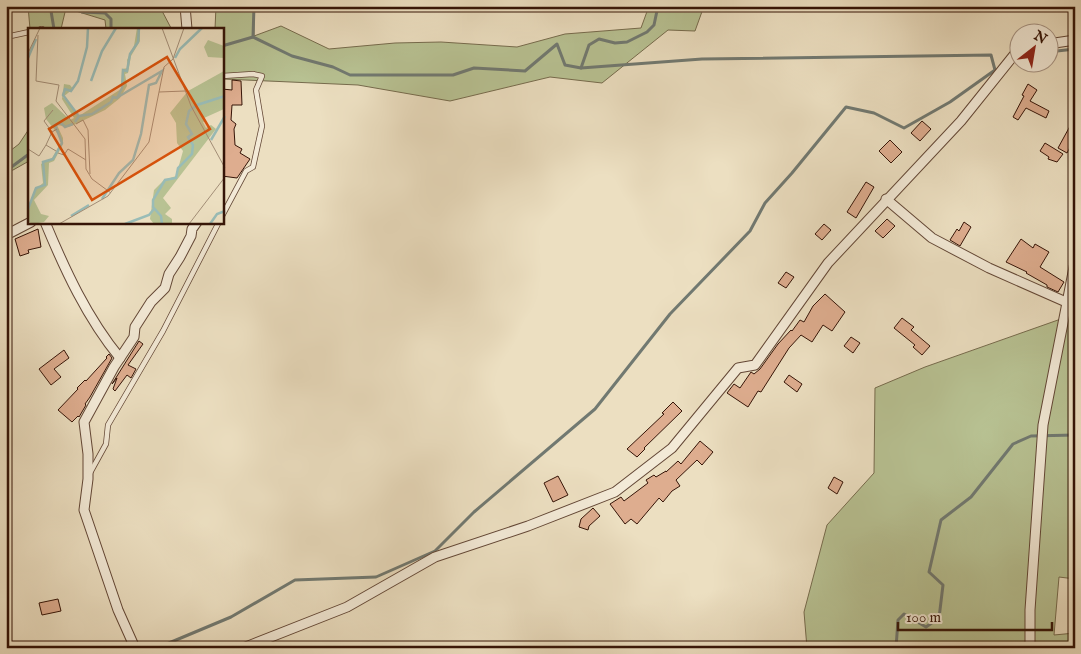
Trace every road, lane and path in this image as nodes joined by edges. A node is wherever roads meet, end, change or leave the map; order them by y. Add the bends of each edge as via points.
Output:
1 (185, 6) edge
2 (6, 10) edge
3 (187, 28) edge
4 (6, 31) edge
5 (28, 32) edge
6 (6, 37) edge
7 (1075, 40) edge
8 (1058, 43) edge
9 (1008, 62) edge
10 (224, 76) edge
11 (886, 200) junction
12 (224, 212) edge
13 (28, 224) edge
14 (46, 224) edge
15 (196, 224) edge
16 (218, 224) edge
17 (6, 235) edge
18 (1075, 262) edge
19 (1066, 302) junction
20 (120, 358) junction
21 (88, 476) junction
22 (135, 648) edge
23 (243, 648) edge
24 (1030, 648) edge

1 - 3 street
2 - 4 lane via 9,19
5 - 6 lane
7 - 8 street
9 - 11 street via 961,121
10 - 12 lane via 262,76 256,90 262,126 252,167 246,171
11 - 19 street via 932,238 989,268
11 - 23 street via 828,263 755,365 738,368 672,448 614,492 528,526 435,557 347,607
13 - 17 street
14 - 20 street via 76,291
15 - 20 street via 165,288 151,302
16 - 21 lane via 163,330 108,425 106,444
18 - 19 street
19 - 24 street via 1043,425
20 - 21 street via 84,422
21 - 22 street via 84,510 118,610

